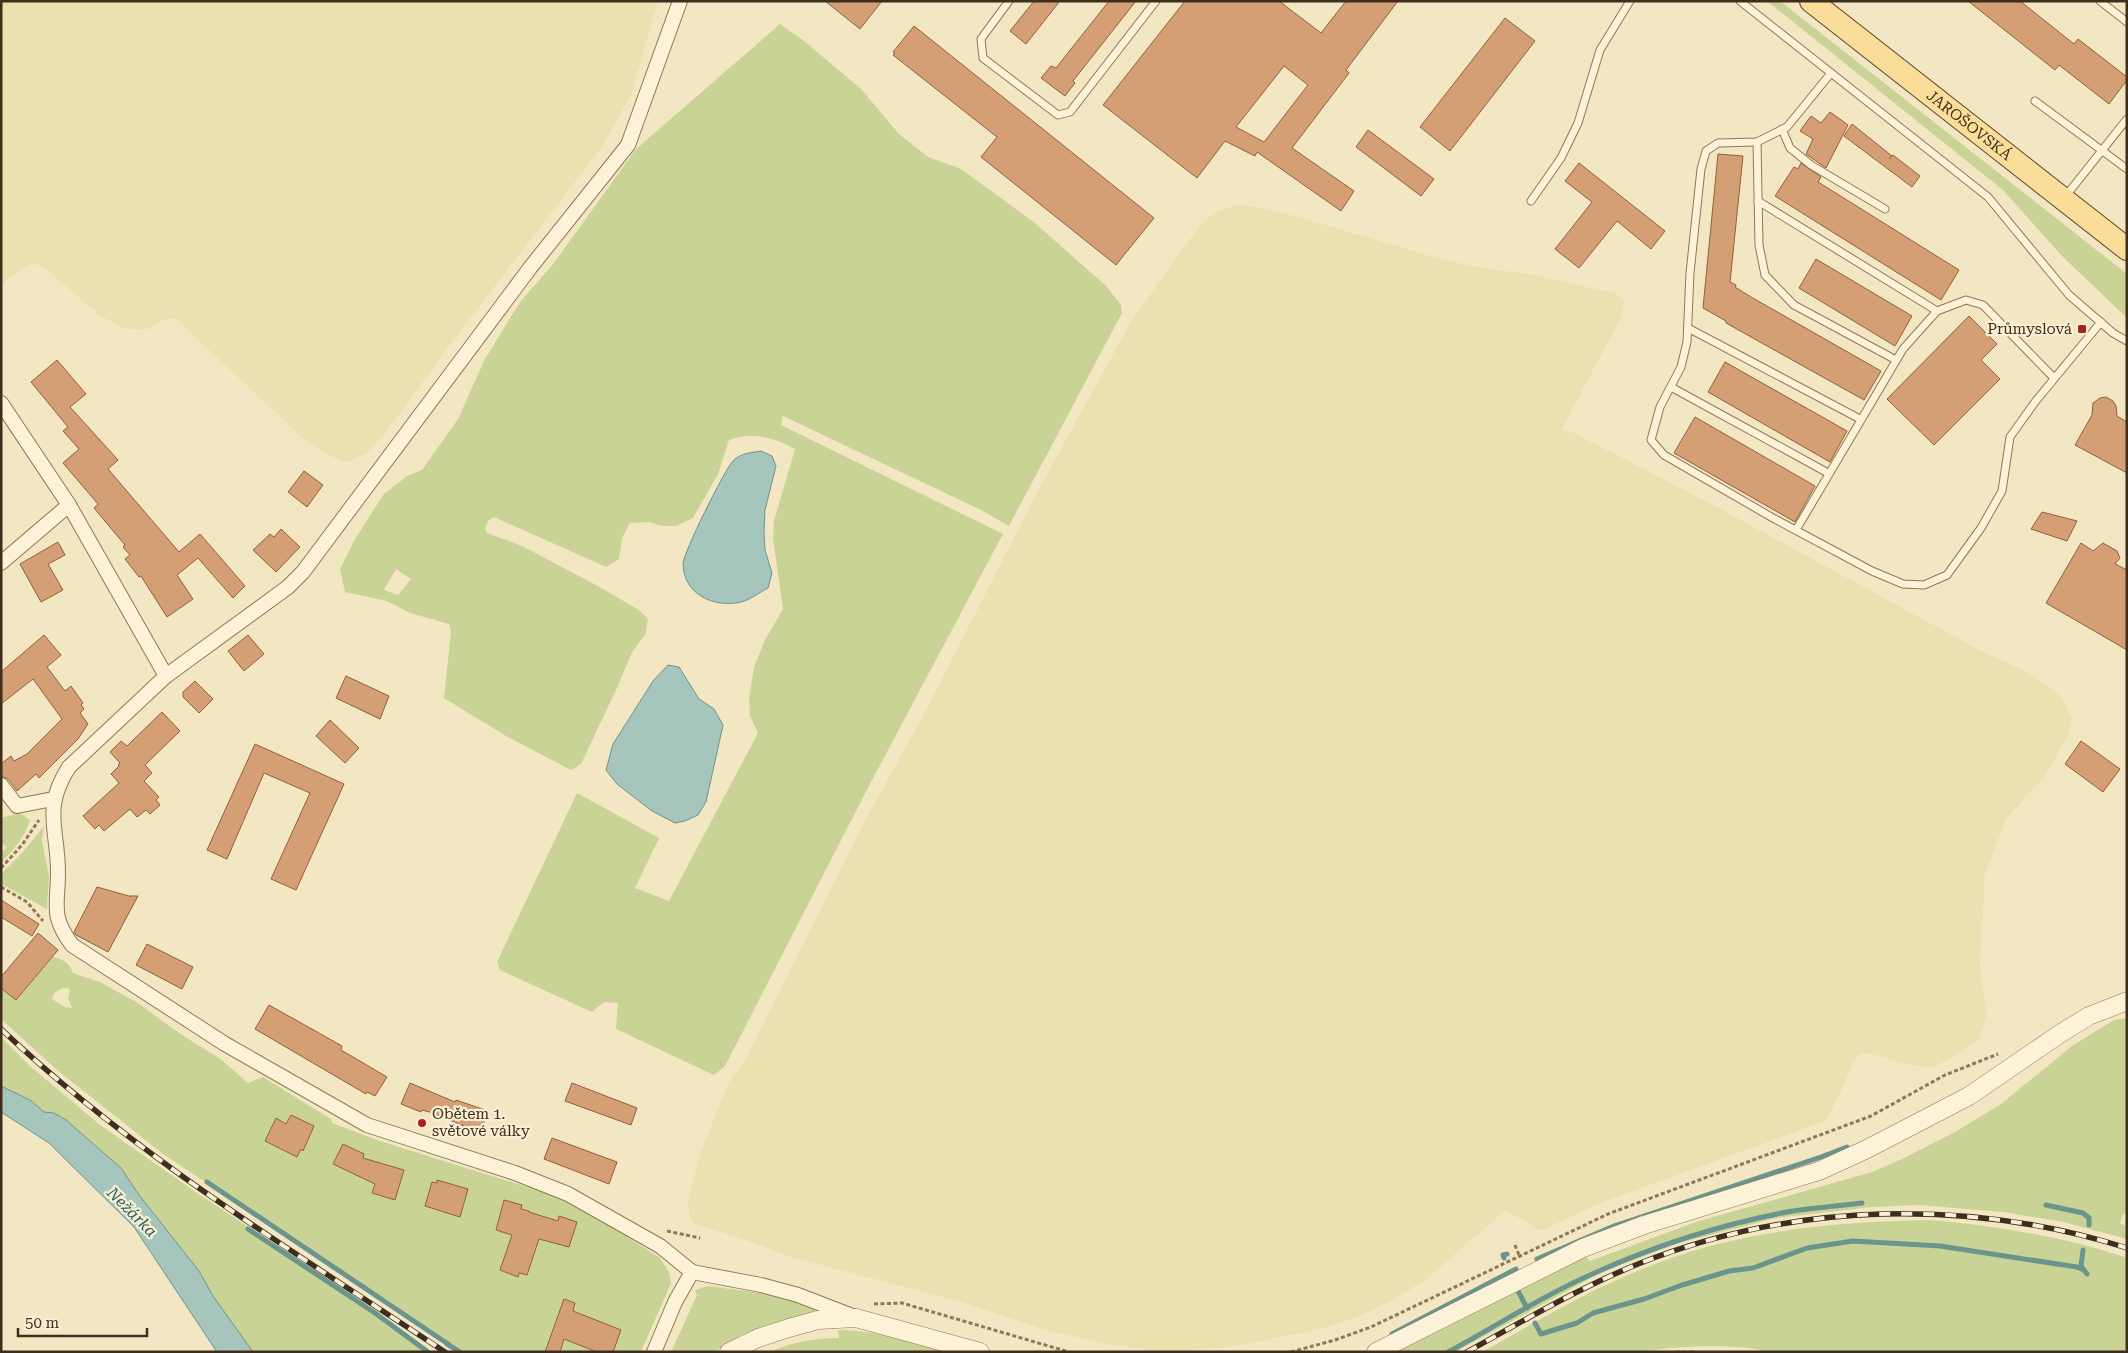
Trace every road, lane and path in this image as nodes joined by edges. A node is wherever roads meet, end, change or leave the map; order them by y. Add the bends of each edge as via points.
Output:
1 (680, 1) edge
2 (1009, 1) edge
3 (1156, 1) edge
4 (1630, 1) edge
5 (1740, 1) edge
6 (1811, 1) edge
7 (2100, 1) edge
8 (2127, 22) edge
9 (1831, 73) junction
10 (2035, 101) dead end
11 (2127, 119) edge
12 (1782, 129) junction
13 (1757, 142) junction
14 (2102, 150) junction
15 (2127, 169) edge
16 (2063, 200) junction
17 (1531, 201) dead end
18 (1758, 201) junction
19 (1885, 209) dead end
20 (2127, 249) edge
21 (1937, 311) junction
22 (2101, 322) junction
23 (1688, 328) junction
24 (2127, 340) edge
25 (1896, 360) junction
26 (2054, 378) junction
27 (1670, 387) junction
28 (1, 402) edge
29 (1860, 419) junction
30 (1828, 474) junction
31 (69, 505) junction
32 (1796, 530) junction
33 (1, 563) edge
34 (166, 676) junction
35 (1, 785) edge
36 (53, 799) junction
37 (1, 868) edge
38 (1, 887) edge
39 (43, 922) dead end
40 (2127, 1001) edge
41 (2002, 1053) dead end
42 (692, 1272) junction
43 (856, 1318) junction
44 (654, 1352) edge
45 (729, 1352) edge
46 (980, 1352) edge
47 (1069, 1352) edge
48 (1291, 1352) edge
49 (1376, 1352) edge
50 (1676, 1352) edge
51 (1695, 1352) edge

1 - 34 street via 628,146 530,268 303,572 288,587
2 - 3 lane via 981,39 983,58 1058,115 1070,112
4 - 17 lane via 1600,50 1578,123 1561,158
5 - 9 lane
6 - 16 main road, JAROŠOVSKÁ
7 - 8 lane
9 - 12 lane
9 - 22 lane via 1988,197 2069,295
10 - 14 lane
11 - 14 lane
12 - 13 lane
12 - 19 lane via 1790,148
13 - 18 lane
13 - 23 lane via 1718,143 1706,151 1701,168 1690,273
14 - 15 lane
14 - 16 lane
16 - 20 main road, JAROŠOVSKÁ
18 - 21 lane
18 - 25 lane via 1759,245 1765,275 1794,305
21 - 25 lane via 1902,348
21 - 26 lane via 1966,300 1983,305
22 - 24 lane
22 - 26 lane
23 - 27 lane via 1682,367
23 - 29 lane
25 - 29 lane
26 - 32 lane via 2010,437 2002,491 1981,528 1947,575 1924,585 1903,584
27 - 30 lane
27 - 32 lane via 1650,440 1664,455
28 - 31 street
29 - 30 lane
30 - 32 lane
31 - 33 street
31 - 34 street
34 - 36 street via 68,767
35 - 36 street via 16,806
36 - 37 path via 22,845
36 - 42 street via 58,872 56,914 72,945 225,1044 367,1125 515,1173 568,1194 660,1246
38 - 39 path via 27,902
40 - 49 street via 2089,1016 1969,1096 1867,1149 1819,1171 1644,1225 1582,1248
41 - 48 path via 1945,1075 1871,1116 1608,1214 1371,1327
42 - 43 street via 798,1295
42 - 44 street
43 - 45 street via 818,1320 758,1338
43 - 46 street
43 - 47 path via 859,1305 902,1303
50 - 51 path

